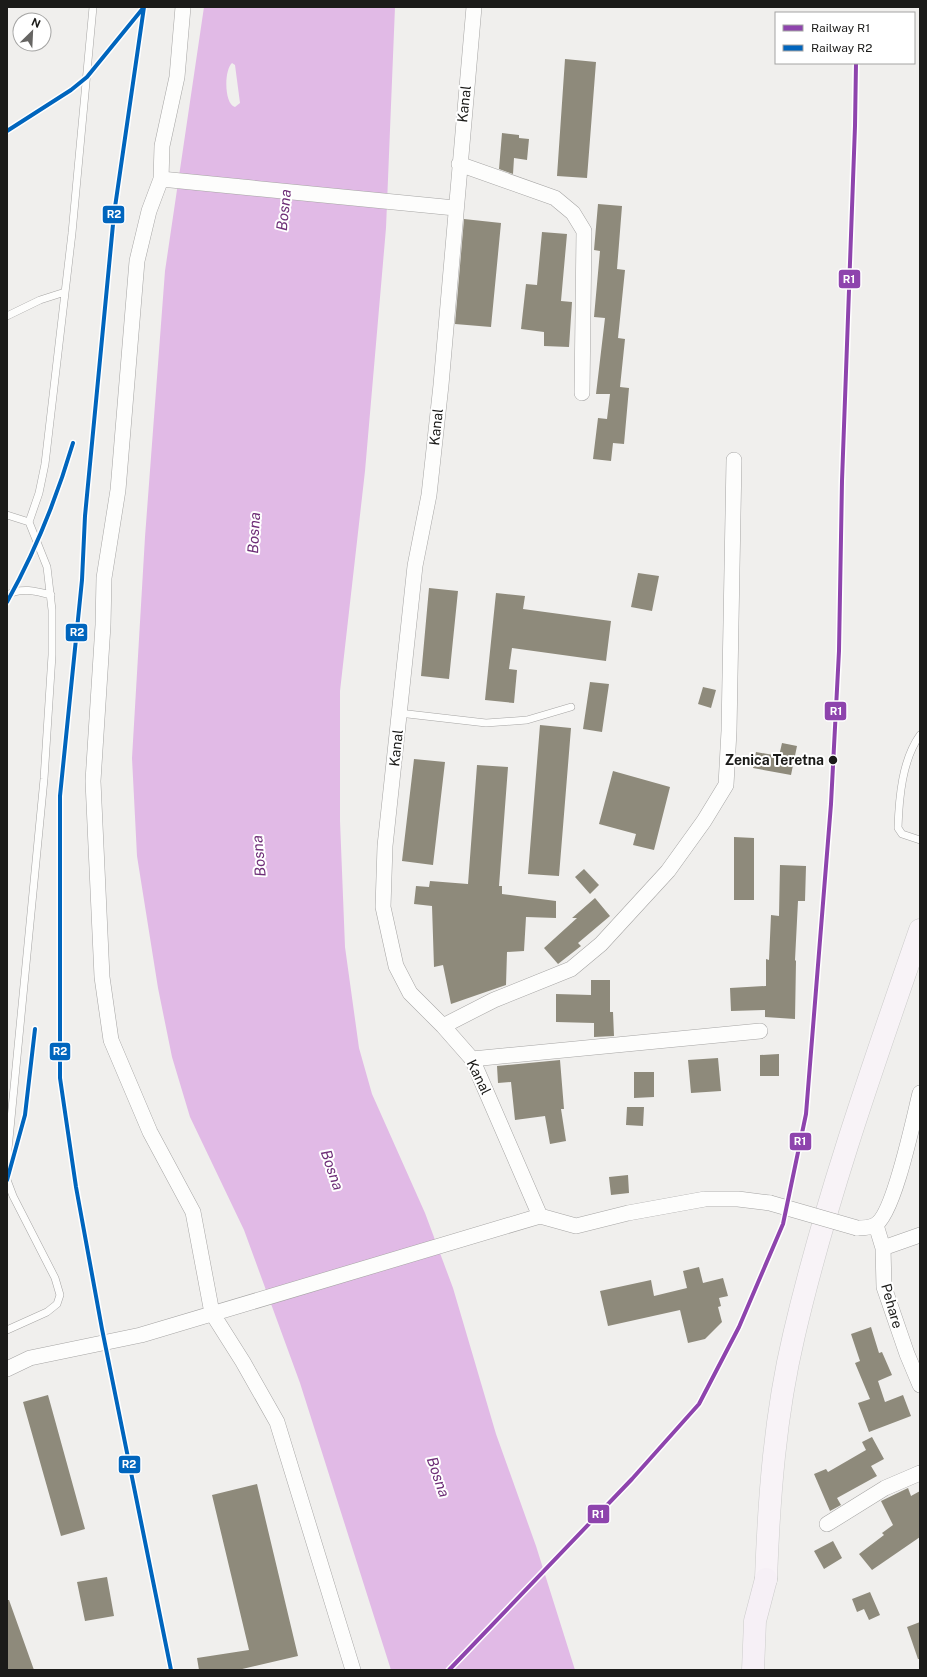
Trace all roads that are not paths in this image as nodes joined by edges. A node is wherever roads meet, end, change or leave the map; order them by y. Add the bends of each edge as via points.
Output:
1 (93, 7) edge
2 (183, 7) edge
3 (474, 7) edge
4 (459, 164) junction
5 (166, 180) junction
6 (455, 208) junction
7 (65, 292) junction
8 (7, 316) edge
9 (582, 393) dead end
10 (734, 460) dead end
11 (7, 515) edge
12 (29, 522) junction
13 (7, 595) edge
14 (50, 595) junction
15 (571, 708) dead end
16 (399, 713) junction
17 (920, 735) edge
18 (920, 840) edge
19 (920, 930) edge
20 (443, 1026) junction
21 (760, 1031) dead end
22 (472, 1059) junction
23 (920, 1093) edge
24 (7, 1160) edge
25 (7, 1166) edge
26 (540, 1216) junction
27 (876, 1225) junction
28 (920, 1235) edge
29 (883, 1248) junction
30 (212, 1313) junction
31 (7, 1330) edge
32 (7, 1369) edge
33 (920, 1385) edge
34 (920, 1474) edge
35 (826, 1524) dead end
36 (766, 1579) junction
37 (353, 1670) edge
38 (753, 1670) edge
39 (767, 1670) edge

1 - 7 lane
2 - 5 street via 177,77 162,146
3 - 4 street, Kanal
4 - 6 street, Kanal
4 - 9 street via 555,198 573,213 584,231
5 - 6 street
5 - 30 street via 149,211 137,261 118,490 104,578 93,781 102,977 111,1040 150,1132 194,1212
6 - 16 street, Kanal via 441,385 429,495 415,566
7 - 8 lane via 40,300
7 - 12 lane via 44,464 39,493
10 - 20 street via 726,785 668,871 601,944 571,969 494,1000
11 - 12 lane
12 - 14 lane via 47,567
13 - 14 lane via 28,590
14 - 24 lane via 52,655 44,779
15 - 16 lane via 527,720 486,723
16 - 20 street, Kanal via 385,846 382,908 396,966 410,993
17 - 18 lane via 908,759 902,782 898,828 902,834
19 - 36 main road via 822,1227 794,1336 772,1479
20 - 22 street, Kanal
21 - 22 street
22 - 26 street, Kanal
23 - 27 street via 894,1190 883,1218
25 - 31 lane via 7,1180 13,1196 60,1295 56,1304 47,1312
26 - 27 street, bridge via 576,1226 628,1212 705,1199 738,1199 770,1203 857,1228
26 - 30 street
27 - 29 street, Pehare
28 - 29 street
29 - 33 street, Pehare via 884,1287
30 - 32 street via 141,1335 30,1358
30 - 37 street via 277,1422
34 - 35 street via 885,1488
36 - 38 highway via 755,1621
36 - 39 highway

